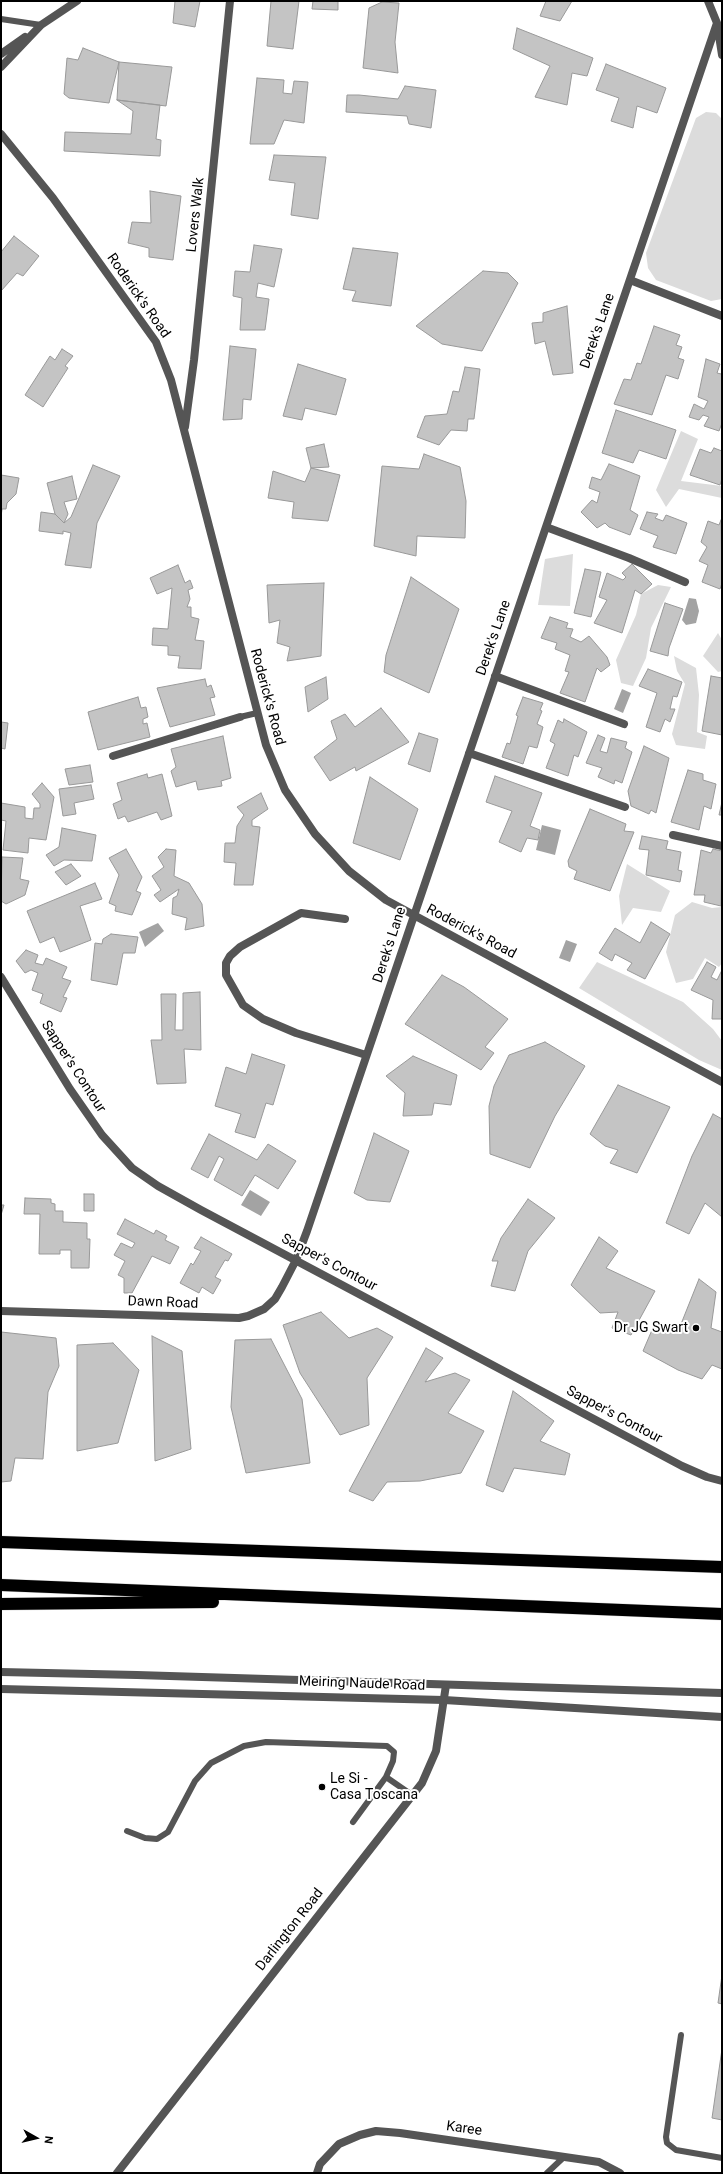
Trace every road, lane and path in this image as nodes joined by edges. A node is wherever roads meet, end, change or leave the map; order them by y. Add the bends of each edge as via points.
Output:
1 (77, 1) edge
2 (230, 1) edge
3 (708, 1) edge
4 (1, 19) edge
5 (717, 23) junction
6 (41, 25) junction
7 (31, 34) junction
8 (1, 54) edge
9 (722, 55) edge
10 (1, 67) edge
11 (1, 127) edge
12 (3, 135) edge
13 (630, 280) junction
14 (722, 316) edge
15 (184, 431) junction
16 (546, 527) junction
17 (685, 582) dead end
18 (495, 676) junction
19 (257, 713) junction
20 (240, 717) joint
21 (624, 724) dead end
22 (469, 753) junction
23 (113, 756) dead end
24 (625, 807) dead end
25 (673, 835) dead end
26 (722, 846) edge
27 (413, 916) junction
28 (345, 920) dead end
29 (1, 977) edge
30 (366, 1055) junction
31 (722, 1082) edge
32 (296, 1260) junction
33 (1, 1311) edge
34 (722, 1481) edge
35 (1, 1542) edge
36 (722, 1567) edge
37 (1, 1585) edge
38 (358, 1600) junction
39 (1, 1604) edge
40 (722, 1614) edge
41 (1, 1672) edge
42 (446, 1685) junction
43 (1, 1689) edge
44 (722, 1693) edge
45 (444, 1700) junction
46 (722, 1716) edge
47 (386, 1777) junction
48 (412, 1795) junction
49 (353, 1822) dead end
50 (127, 1832) dead end
51 (681, 2035) dead end
52 (564, 2157) junction
53 (722, 2158) edge
54 (117, 2173) edge
55 (317, 2173) edge
56 (547, 2173) edge
57 (620, 2173) edge

1 - 6 street
2 - 15 street, Lovers Walk via 194,360
3 - 5 street
4 - 6 lane
5 - 9 street
5 - 13 street, Derek's Lane
6 - 7 street
7 - 8 street
7 - 10 street
11 - 12 street, Roderick's Road
12 - 15 street, Roderick's Road via 53,198 156,342 171,380
13 - 14 street
13 - 16 street, Derek's Lane
15 - 19 street, Roderick's Road
16 - 17 street
16 - 18 street, Derek's Lane
18 - 21 street
18 - 22 street, Derek's Lane
19 - 20 lane
19 - 27 street, Roderick's Road via 277,775 300,814 322,844 366,886
20 - 23 street
22 - 24 street
22 - 27 street, Derek's Lane
25 - 26 street
27 - 30 street, Derek's Lane
27 - 31 street, Roderick's Road
28 - 30 street via 301,913 240,947 226,963 226,975 243,1005 264,1019 296,1033
29 - 32 street, Sapper's Contour via 70,1089 102,1135 132,1168 158,1186
30 - 32 street, Derek's Lane
32 - 33 street, Dawn Road via 275,1299 264,1309 248,1316 221,1318
32 - 34 street, Sapper's Contour via 682,1466
35 - 36 highway
37 - 38 highway
38 - 39 highway
38 - 40 highway
41 - 42 street, Meiring Naude Road
42 - 44 street, Meiring Naude Road
42 - 45 street, Darlington Road
43 - 45 street, Meiring Naude Road
45 - 46 street, Meiring Naude Road
45 - 48 street, Darlington Road via 436,1751 422,1783
47 - 48 lane
47 - 49 lane
47 - 50 lane via 394,1752 387,1746 266,1742 244,1746 211,1763 195,1781 168,1832 157,1839
48 - 54 street, Darlington Road
51 - 53 lane via 667,2143 676,2150
52 - 55 street, Karee via 400,2133 376,2132 360,2135 339,2144 320,2164
52 - 56 lane
52 - 57 street, Karee via 599,2162

